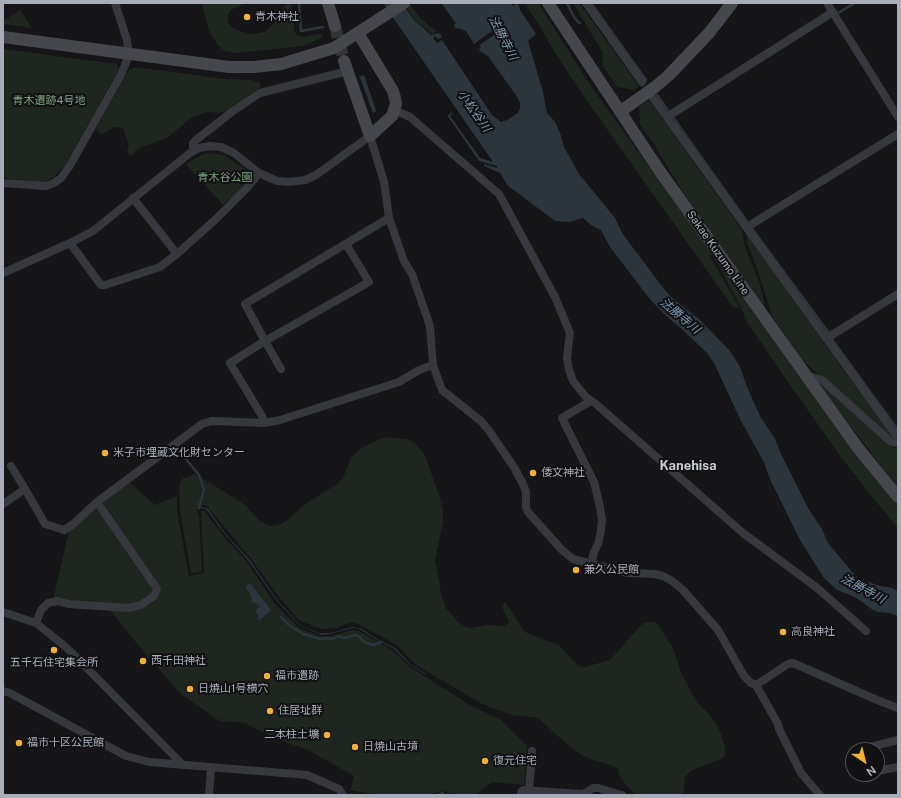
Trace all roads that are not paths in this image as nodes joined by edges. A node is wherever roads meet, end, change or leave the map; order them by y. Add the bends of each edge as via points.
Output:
1 (115, 3) edge
2 (328, 3) edge
3 (404, 3) edge
4 (548, 3) edge
5 (586, 3) edge
6 (732, 3) edge
7 (827, 3) edge
8 (833, 12) junction
9 (335, 26) tunnel mouth
10 (358, 33) junction
11 (3, 37) edge
12 (129, 55) junction
13 (346, 66) joint
14 (642, 82) dead end
15 (653, 98) dead end
16 (394, 110) junction
17 (620, 111) junction
18 (666, 117) junction
19 (898, 117) edge
20 (898, 134) edge
21 (370, 136) junction
22 (194, 151) junction
23 (259, 173) junction
24 (3, 183) edge
25 (133, 198) junction
26 (389, 218) junction
27 (747, 227) junction
28 (70, 243) junction
29 (346, 244) junction
30 (177, 254) junction
31 (3, 273) edge
32 (898, 294) edge
33 (827, 338) junction
34 (265, 341) junction
35 (433, 365) junction
36 (281, 370) dead end
37 (806, 375) junction
38 (592, 401) junction
39 (264, 423) junction
40 (898, 438) edge
41 (898, 443) edge
42 (11, 466) dead end
43 (25, 489) junction
44 (898, 497) edge
45 (97, 502) junction
46 (3, 504) edge
47 (592, 563) junction
48 (3, 612) edge
49 (36, 622) junction
50 (866, 631) dead end
51 (756, 685) junction
52 (3, 691) edge
53 (898, 708) edge
54 (898, 740) edge
55 (885, 743) edge
56 (532, 751) dead end
57 (183, 765) junction
58 (898, 767) edge
59 (211, 768) junction
60 (885, 769) edge
61 (529, 790) junction
62 (210, 795) edge
63 (343, 795) edge
64 (521, 795) edge
65 (622, 795) edge
66 (820, 795) edge

1 - 12 street
2 - 9 main road
3 - 10 main road
4 - 17 main road, Sakae Kuzumo Line
5 - 14 street
6 - 17 main road via 669,75
7 - 8 street
8 - 18 street
8 - 19 street
10 - 12 main road via 334,48 313,55 281,64 254,67 229,67
10 - 16 main road via 393,91
11 - 12 main road
12 - 24 street via 121,75 61,178 46,186
13 - 21 main road
13 - 22 street via 260,93 196,140 193,144
15 - 18 street
16 - 21 main road via 392,116
16 - 38 street via 410,116 499,194 555,297 570,332 567,358 573,381 586,398
17 - 37 main road, Sakae Kuzumo Line via 659,170
18 - 27 street
20 - 27 street
21 - 23 street via 311,178 289,182 277,181
21 - 26 street via 384,182
22 - 23 street via 199,148 221,146
22 - 25 street
23 - 30 street via 216,219
25 - 28 street via 92,231
25 - 30 street
26 - 29 street
26 - 35 street via 430,326
27 - 33 street
28 - 30 street via 101,285 160,267
28 - 31 street
29 - 34 street via 245,304
29 - 34 street via 368,282
32 - 33 street
33 - 40 street
34 - 36 street
34 - 39 street via 230,363
35 - 39 street via 399,382
35 - 47 street via 442,390 481,421 515,469 526,492 526,507 532,518 572,559
37 - 41 street via 822,380 890,441
37 - 44 main road, Sakae Kuzumo Line via 858,448
38 - 47 street via 562,418 594,482 600,507 602,530
38 - 50 street via 743,533 816,587
39 - 45 street via 212,421 202,424
42 - 43 street
43 - 45 street via 45,524 64,530 72,526
43 - 46 street
45 - 49 street via 157,589 154,596 141,605 129,608 68,604 58,601 48,604 41,610
47 - 51 street via 628,573 663,576 678,585 718,630 744,676
48 - 49 street
49 - 57 street via 67,648
51 - 53 street via 792,663
51 - 66 street via 801,773
52 - 57 street via 126,756 148,762
54 - 55 street
56 - 61 street
57 - 59 street
58 - 60 street
59 - 62 street
59 - 63 street via 306,774 339,789
61 - 64 street via 523,790
61 - 65 street via 581,794 598,788

